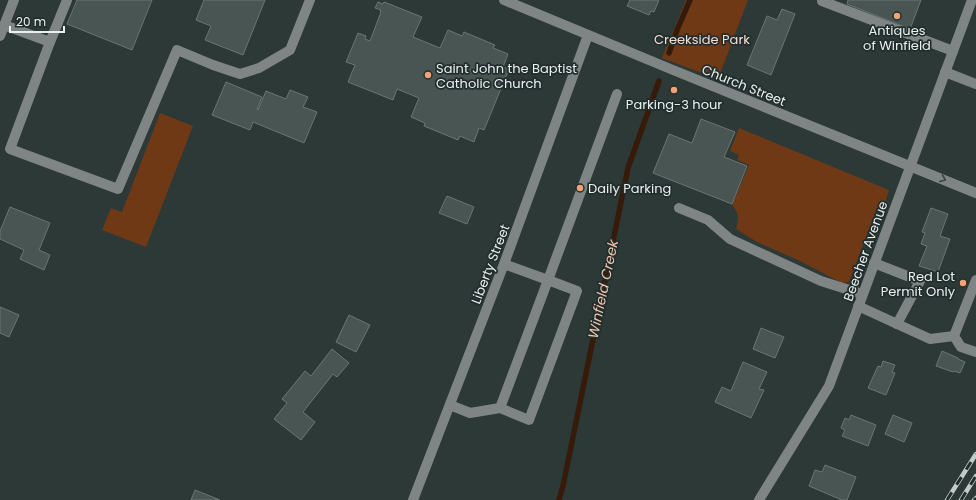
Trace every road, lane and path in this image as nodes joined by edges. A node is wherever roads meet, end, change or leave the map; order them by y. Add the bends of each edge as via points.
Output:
1 (14, 0) edge
2 (67, 0) edge
3 (310, 0) edge
4 (504, 0) edge
5 (822, 0) edge
6 (973, 2) edge
7 (4, 25) junction
8 (588, 35) junction
9 (0, 36) edge
10 (50, 42) junction
11 (953, 51) junction
12 (945, 72) junction
13 (976, 84) edge
14 (617, 94) dead end
15 (910, 166) junction
16 (976, 193) edge
17 (679, 208) dead end
18 (874, 263) junction
19 (504, 264) junction
20 (548, 280) junction
21 (976, 280) edge
22 (862, 294) junction
23 (858, 306) junction
24 (897, 324) junction
25 (954, 336) junction
26 (976, 352) edge
27 (450, 405) junction
28 (500, 408) junction
29 (413, 500) edge
30 (759, 500) edge

1 - 7 street
2 - 10 street
3 - 10 street via 290,50 259,68 240,74 177,50 118,189 10,149
4 - 8 street, Church Street
5 - 11 street
6 - 11 street, Beecher Avenue
7 - 9 street
7 - 10 street
8 - 15 street, Church Street
8 - 19 street, Liberty Street
11 - 12 street, Beecher Avenue
12 - 13 street
12 - 15 street, Beecher Avenue
14 - 20 street
15 -> 16 street, Church Street
15 - 18 street, Beecher Avenue
17 - 22 street via 708,220 730,239 822,281
18 - 22 street, Beecher Avenue
18 - 24 street via 920,281
19 - 20 street
19 - 27 street, Liberty Street
20 - 28 street
20 - 28 street via 577,292 529,420
21 - 25 street
22 - 23 street, Beecher Avenue
23 - 24 street
23 - 30 street, Beecher Avenue via 829,386
24 - 25 street via 930,339
25 - 26 street via 961,347
27 - 28 street via 470,413
27 - 29 street, Liberty Street

